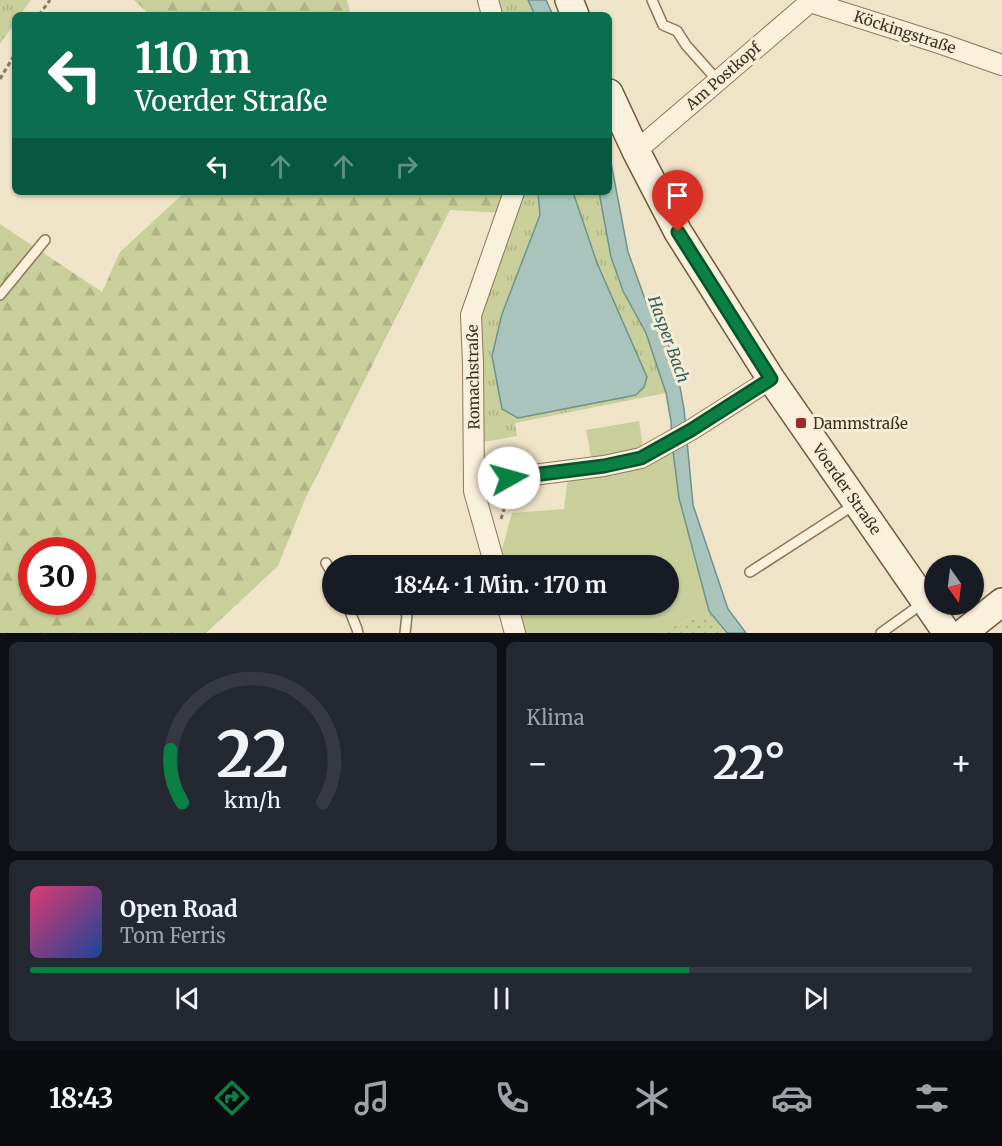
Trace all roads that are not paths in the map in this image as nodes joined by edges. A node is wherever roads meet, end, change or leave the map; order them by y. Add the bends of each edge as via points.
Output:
1 (652, 0) edge
2 (809, 1) edge
3 (1002, 65) edge
4 (718, 81) junction
5 (612, 100) edge
6 (636, 152) junction
7 (513, 195) edge
8 (45, 240) dead end
9 (0, 295) edge
10 (771, 379) junction
11 (509, 478) dead end
12 (857, 503) junction
13 (492, 555) edge
14 (750, 572) dead end
15 (924, 601) edge
16 (1002, 602) edge
17 (924, 603) edge
18 (351, 615) edge
19 (407, 615) edge
20 (510, 615) edge
21 (934, 615) edge
22 (358, 633) edge
23 (405, 633) edge
24 (515, 633) edge
25 (880, 633) edge
26 (947, 633) edge
27 (963, 633) edge

1 - 4 lane via 663,25 677,31
2 - 3 street, Köckingstraße
2 - 4 street, Am Postkopf
4 - 6 street, Am Postkopf
5 - 6 main road, Voerder Straße
6 - 10 main road, Voerder Straße via 678,232
7 - 13 street, Romachstraße via 471,315 474,491
8 - 9 lane
10 - 11 street via 641,458
10 - 12 main road, Voerder Straße
12 - 14 lane
12 - 15 main road, Voerder Straße
16 - 27 main road
17 - 25 lane
18 - 22 lane
19 - 23 lane
20 - 24 street
21 - 26 main road, Voerder Straße

